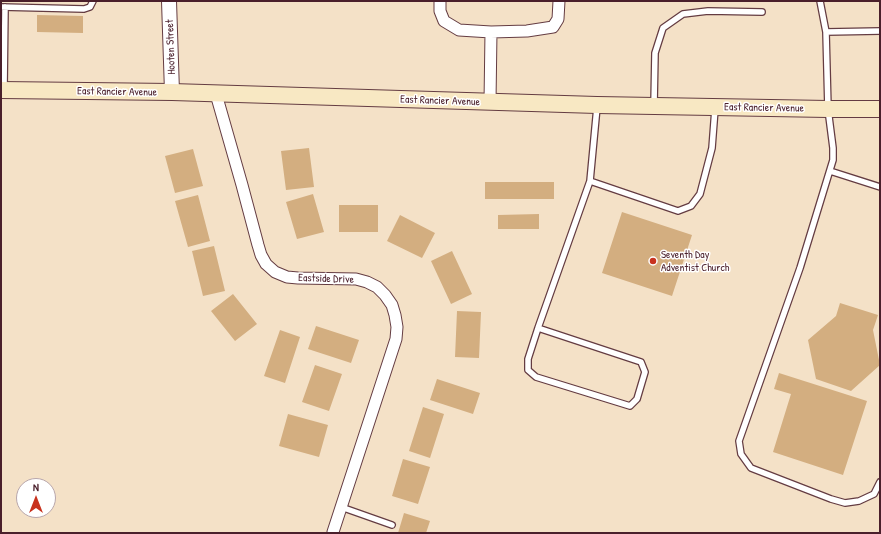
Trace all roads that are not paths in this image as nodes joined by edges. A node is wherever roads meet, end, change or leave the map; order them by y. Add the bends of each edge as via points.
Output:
1 (93, 1) edge
2 (169, 1) edge
3 (440, 1) edge
4 (559, 1) edge
5 (820, 1) edge
6 (3, 7) edge
7 (762, 12) dead end
8 (880, 31) edge
9 (491, 32) junction
10 (826, 32) junction
11 (2, 90) edge
12 (172, 92) junction
13 (216, 94) junction
14 (490, 102) junction
15 (597, 105) junction
16 (654, 106) junction
17 (715, 107) junction
18 (828, 109) junction
19 (880, 109) edge
20 (830, 171) junction
21 (590, 181) junction
22 (880, 187) edge
23 (538, 328) junction
24 (880, 482) edge
25 (341, 507) junction
26 (392, 525) dead end
27 (333, 532) dead end

1 - 6 lane via 90,7 84,9
2 - 12 street, Hooten Street
3 - 9 street via 444,21 459,30
4 - 9 street via 558,19 553,27
5 - 10 lane
6 - 11 lane
7 - 16 lane via 683,14 663,28 655,54
8 - 10 lane
9 - 14 street
10 - 18 lane
11 - 12 main road, East Rancier Avenue
12 - 13 main road, East Rancier Avenue
13 - 14 main road, East Rancier Avenue
13 - 25 street, Eastside Drive via 258,245 266,264 275,272 287,277 356,279 367,282 377,286 392,305 397,327 396,339
14 - 15 main road, East Rancier Avenue
15 - 16 main road, East Rancier Avenue
15 - 21 lane
16 - 17 main road, East Rancier Avenue
17 - 18 main road, East Rancier Avenue
17 - 21 lane via 712,148 700,194 692,206 678,211
18 - 19 main road, East Rancier Avenue
18 - 20 lane via 833,148
20 - 22 lane
20 - 24 lane via 800,268 738,440 741,454 751,468 831,500 845,503 860,501 874,494
21 - 23 lane
23 - 23 lane via 528,359 528,370 536,377 630,406 637,399 645,372 641,362
25 - 26 lane
25 - 27 street, Eastside Drive

